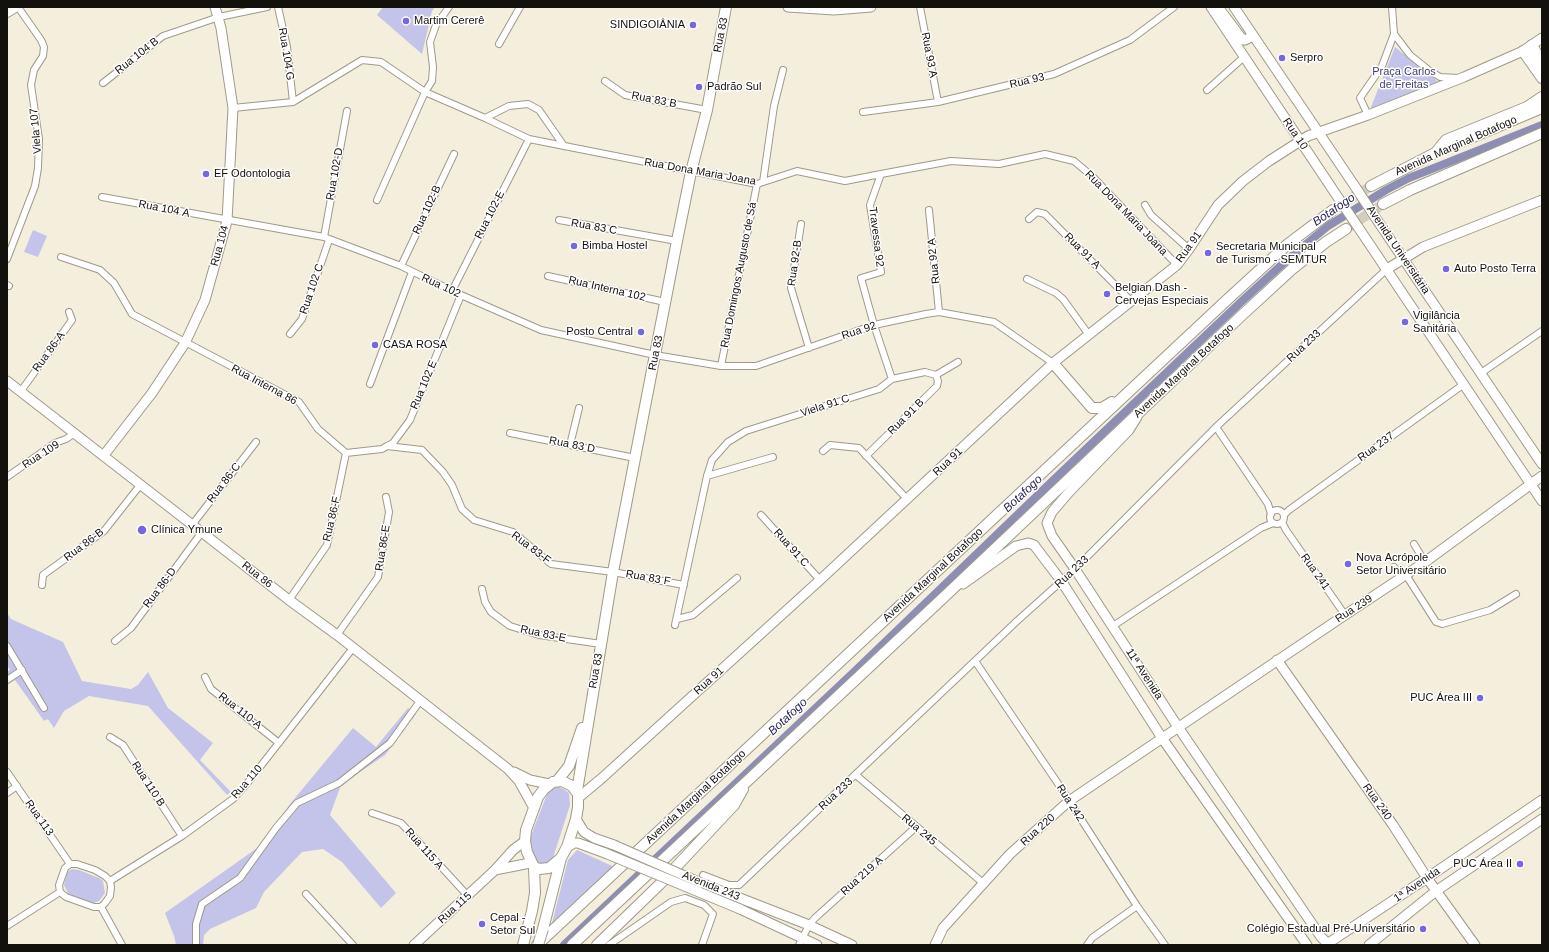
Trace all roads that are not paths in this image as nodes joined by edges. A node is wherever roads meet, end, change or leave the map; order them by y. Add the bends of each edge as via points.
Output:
1 (15, 7) edge
2 (18, 7) edge
3 (215, 7) edge
4 (268, 7) edge
5 (278, 7) edge
6 (449, 7) edge
7 (520, 7) edge
8 (726, 7) edge
9 (788, 7) edge
10 (871, 7) edge
11 (920, 7) edge
12 (1174, 7) edge
13 (1211, 7) edge
14 (1218, 7) edge
15 (1234, 7) edge
16 (1392, 7) edge
17 (7, 12) edge
18 (219, 17) junction
19 (1252, 34) junction
20 (1394, 34) junction
21 (1542, 38) edge
22 (499, 44) dead end
23 (1532, 45) junction
24 (1523, 51) junction
25 (1244, 57) junction
26 (1542, 62) edge
27 (784, 70) dead end
28 (1464, 77) junction
29 (1542, 78) edge
30 (605, 81) dead end
31 (103, 83) dead end
32 (1207, 90) dead end
33 (425, 92) junction
34 (1542, 96) edge
35 (293, 102) junction
36 (938, 102) junction
37 (233, 108) junction
38 (1542, 108) edge
39 (707, 110) junction
40 (347, 111) dead end
41 (863, 112) dead end
42 (1368, 115) junction
43 (485, 118) junction
44 (1318, 131) junction
45 (1542, 133) edge
46 (529, 139) junction
47 (1530, 139) junction
48 (1542, 140) edge
49 (1300, 141) junction
50 (564, 146) junction
51 (1435, 153) junction
52 (454, 154) dead end
53 (691, 172) junction
54 (880, 174) junction
55 (1348, 176) joint
56 (760, 183) junction
57 (1371, 186) tunnel mouth
58 (102, 197) dead end
59 (377, 200) dead end
60 (1542, 200) edge
61 (1383, 204) tunnel mouth
62 (1146, 207) dead end
63 (929, 210) dead end
64 (1333, 210) tunnel mouth
65 (1029, 219) dead end
66 (559, 220) dead end
67 (226, 221) junction
68 (801, 224) dead end
69 (1346, 230) tunnel mouth
70 (327, 239) junction
71 (677, 241) junction
72 (1189, 249) junction
73 (61, 257) dead end
74 (1403, 258) junction
75 (7, 259) edge
76 (1381, 260) joint
77 (1176, 264) junction
78 (401, 266) junction
79 (1388, 269) junction
80 (412, 272) junction
81 (548, 276) dead end
82 (1027, 279) dead end
83 (452, 291) junction
84 (461, 295) junction
85 (665, 302) junction
86 (1132, 302) junction
87 (69, 312) dead end
88 (939, 312) junction
89 (874, 326) junction
90 (1542, 331) edge
91 (290, 334) dead end
92 (1089, 334) junction
93 (185, 343) junction
94 (809, 348) junction
95 (655, 355) junction
96 (1164, 359) junction
97 (958, 362) dead end
98 (1053, 364) junction
99 (721, 366) junction
100 (1480, 373) junction
101 (936, 374) junction
102 (892, 379) junction
103 (7, 381) edge
104 (370, 384) dead end
105 (1464, 384) junction
106 (21, 391) junction
107 (579, 408) dead end
108 (1139, 412) junction
109 (1216, 427) junction
110 (75, 433) junction
111 (510, 433) dead end
112 (256, 442) dead end
113 (570, 445) junction
114 (387, 446) junction
115 (823, 450) dead end
116 (346, 453) junction
117 (104, 455) junction
118 (866, 456) junction
119 (773, 457) dead end
120 (635, 458) junction
121 (1542, 464) edge
122 (707, 476) junction
123 (1542, 476) edge
124 (7, 477) edge
125 (1531, 483) junction
126 (141, 484) junction
127 (386, 497) dead end
128 (908, 500) junction
129 (1542, 501) edge
130 (1283, 514) junction
131 (761, 515) dead end
132 (1275, 518) junction
133 (192, 525) junction
134 (202, 532) junction
135 (1414, 544) dead end
136 (1425, 562) junction
137 (1394, 567) dead end
138 (1075, 569) junction
139 (613, 572) junction
140 (1404, 577) junction
141 (737, 578) dead end
142 (820, 580) junction
143 (1062, 582) junction
144 (42, 585) dead end
145 (684, 585) junction
146 (482, 589) dead end
147 (1516, 594) dead end
148 (944, 597) junction
149 (289, 600) junction
150 (1345, 615) junction
151 (1113, 626) junction
152 (337, 635) junction
153 (115, 641) dead end
154 (601, 644) junction
155 (7, 646) edge
156 (353, 648) junction
157 (1277, 660) junction
158 (975, 661) junction
159 (22, 670) junction
160 (204, 677) dead end
161 (7, 680) edge
162 (591, 700) junction
163 (420, 701) junction
164 (44, 708) dead end
165 (1178, 727) junction
166 (110, 736) dead end
167 (1162, 738) junction
168 (279, 743) junction
169 (508, 769) junction
170 (7, 772) edge
171 (856, 775) junction
172 (748, 780) junction
173 (553, 783) junction
174 (17, 786) junction
175 (7, 793) edge
176 (578, 794) junction
177 (1542, 800) edge
178 (1069, 801) junction
179 (534, 808) junction
180 (372, 813) dead end
181 (576, 819) junction
182 (1542, 819) edge
183 (916, 827) junction
184 (182, 836) junction
185 (525, 841) junction
186 (567, 847) junction
187 (561, 858) junction
188 (70, 864) junction
189 (532, 865) junction
190 (495, 870) junction
191 (1427, 878) junction
192 (702, 879) junction
193 (110, 882) junction
194 (984, 884) junction
195 (1436, 891) junction
196 (60, 892) junction
197 (306, 894) dead end
198 (468, 896) junction
199 (1136, 906) junction
200 (101, 907) junction
201 (7, 926) edge
202 (809, 926) junction
203 (801, 942) edge
204 (1329, 944) edge
205 (122, 945) edge
206 (196, 945) edge
207 (353, 945) edge
208 (414, 945) edge
209 (523, 945) edge
210 (537, 945) edge
211 (572, 945) edge
212 (597, 945) edge
213 (609, 945) edge
214 (702, 945) edge
215 (817, 945) edge
216 (852, 945) edge
217 (935, 945) edge
218 (1088, 945) edge
219 (1165, 945) edge
220 (1307, 945) edge
221 (1368, 945) edge
222 (1475, 945) edge

1 - 17 main road
2 - 75 street, Viela 107 via 44,47 43,56 34,70 31,85 39,139 35,186
3 - 18 main road, Rua 104
4 - 18 street, Rua 104 B
5 - 35 street, Rua 104 G via 287,47
6 - 33 street via 436,25 430,42 433,77
7 - 22 street
8 - 39 main road, Rua 83
9 - 10 main road via 834,10
11 - 36 street, Rua 93 A
12 - 36 street, Rua 93 via 1130,40 1054,74
13 - 25 main road, Rua 10
14 - 19 main road via 1243,40
15 - 19 main road, Rua 10
16 - 20 street
18 - 31 street, Rua 104 B via 163,36
18 - 37 main road, Rua 104
19 - 44 main road, Rua 10
20 - 28 street via 1410,55 1430,71 1440,77
20 - 42 street via 1382,66 1360,98
21 - 23 main road, Rua 91
23 - 24 main road, Rua 91
23 - 26 main road
24 - 28 main road, Rua 91
24 - 29 main road
25 - 32 street
25 - 49 main road, Rua 10
27 - 56 street, Rua Domingos Augusto de Sá via 774,106
28 - 42 main road, Rua 91
30 - 39 street, Rua 83 B via 625,95
33 - 35 street, Rua Dona Maria Joana via 381,62 362,60
33 - 43 street, Rua Dona Maria Joana
33 - 59 street
34 - 51 main road via 1527,107 1446,140
35 - 37 street
36 - 41 street, Rua 93
37 - 67 main road, Rua 104
38 - 51 main road, Avenida Marginal Botafogo
39 - 53 main road, Rua 83
40 - 70 street, Rua 102-D
42 - 44 main road, Rua 91
43 - 46 street, Rua Dona Maria Joana
43 - 50 street via 509,106 528,104 539,110
44 - 49 main road, Rua 91
44 - 55 main road, Rua 10
45 - 47 main road, Avenida Marginal Botafogo
46 - 50 street, Rua Dona Maria Joana
46 - 83 street, Rua 102-E
47 - 48 main road
47 - 61 main road, Avenida Marginal Botafogo
49 - 72 main road, Rua 91 via 1269,161 1218,205
49 - 76 main road, Rua 10, bridge
50 - 53 street, Rua Dona Maria Joana
51 - 57 main road, Avenida Marginal Botafogo
52 - 78 street, Rua 102-B
53 - 56 street, Rua Dona Maria Joana
53 - 71 main road, Rua 83
54 - 56 street, Rua Dona Maria Joana via 845,182 797,171
54 - 77 street, Rua Dona Maria Joana via 951,161 999,164 1045,154 1074,161 1093,177
54 - 89 street, Travessa 92 via 870,205 881,272 861,278
55 - 74 main road, Avenida Universitária, bridge
56 - 99 street, Rua Domingos Augusto de Sá
58 - 67 street, Rua 104 A
60 - 74 main road, Rua 233 via 1422,247
62 - 72 street, Rua Dona Maria Joana via 1151,215
63 - 88 street, Rua 92 A
64 - 96 main road, Avenida Marginal Botafogo via 1288,244
65 - 86 street, Rua 91 A via 1037,212 1045,214
66 - 71 street, Rua 83 C
67 - 70 street, Rua 102
67 - 93 main road, Rua 104 via 205,300
68 - 94 street, Rua 92-B via 790,288
69 - 108 main road, Avenida Marginal Botafogo via 1326,242 1291,270
70 - 78 street, Rua 102
70 - 91 street, Rua 102 C via 302,319
71 - 85 main road, Rua 83
72 - 77 main road, Rua 91
73 - 93 street via 100,270 114,283 132,314
74 - 79 main road, Rua 233
74 - 100 main road, Avenida Universitária
76 - 79 main road, Avenida Universitária
77 - 86 main road, Rua 91
78 - 80 street, Rua 102
79 - 105 main road, Avenida Universitária
79 - 109 street, Rua 233
80 - 83 street, Rua 102
80 - 104 street
81 - 85 street, Rua Interna 102
82 - 92 street via 1063,299
83 - 84 street, Rua 102
84 - 95 street, Rua 102 via 541,330
84 - 114 street, Rua 102 E via 410,420
85 - 95 main road, Rua 83
86 - 92 main road, Rua 91
87 - 106 street, Rua 86-A via 72,320
88 - 89 street, Rua 92
88 - 98 street, Rua 92 via 994,322
89 - 94 street, Rua 92
89 - 102 street, Travessa 92
90 - 100 street
92 - 98 main road, Rua 91
93 - 116 street, Rua Interna 86 via 299,402 318,429
93 - 117 main road, Rua 104 via 152,393
94 - 99 street, Rua 92 via 756,366
95 - 99 street, Rua 92
95 - 120 main road, Rua 83
96 - 98 main road via 1150,366 1114,401 1097,409 1085,402
96 - 210 main road, Avenida Marginal Botafogo
97 - 101 street, Viela 91 C
98 - 128 main road, Rua 91
100 - 121 main road, Avenida Universitária
101 - 102 street, Viela 91 C via 925,372
101 - 118 street, Rua 91 B via 937,386
102 - 122 street, Viela 91 C via 879,389 746,431 728,442 712,460
103 - 106 main road, Rua 86
105 - 125 main road, Avenida Universitária
105 - 130 street, Rua 237
106 - 110 main road, Rua 86
107 - 113 street
108 - 138 main road, 11ª Avenida via 1129,430 1070,491 1052,512 1047,523 1052,536
108 - 148 main road, Avenida Marginal Botafogo
109 - 132 street, Rua 241
109 - 138 street, Rua 233
110 - 117 main road, Rua 86
110 - 124 street, Rua 109 via 55,443
111 - 113 street, Rua 83 D
112 - 133 street, Rua 86-C
113 - 120 street, Rua 83 D
114 - 116 street
114 - 139 street, Rua 83-F via 422,450 443,472 462,510 474,520 513,532 551,564
115 - 118 street via 830,445 851,446 859,448
116 - 149 street, Rua 86-F via 327,545
117 - 126 main road, Rua 86
118 - 128 street
119 - 122 street
120 - 139 main road, Rua 83
122 - 145 street, Viela 91 C
123 - 125 main road, Rua 239
125 - 129 main road, Avenida Universitária
125 - 136 main road, Rua 239
126 - 133 main road, Rua 86
126 - 144 street, Rua 86-B via 104,531 43,575
127 - 152 street, Rua 86-E via 389,512 378,577
128 - 142 main road, Rua 91
130 - 132 street
130 - 132 street
131 - 142 street, Rua 91 C
132 - 150 street, Rua 241
132 - 151 street
133 - 134 main road, Rua 86
134 - 149 main road, Rua 86
134 - 153 street, Rua 86-D via 131,628
135 - 136 street
136 - 140 main road, Rua 239
137 - 140 street
138 - 143 street, Rua 233
138 - 151 main road, 11ª Avenida
139 - 145 street, Rua 83 F
139 - 154 main road, Rua 83
140 - 147 street via 1436,622 1442,624 1490,610
140 - 150 main road, Rua 239
141 - 145 street, Viela 91 C via 693,615 676,622
142 - 176 main road, Rua 91 via 614,768
143 - 148 main road, 11ª Avenida via 1034,546 1022,543
143 - 158 street, Rua 233
143 - 167 main road, 11ª Avenida
146 - 154 street, Rua 83-E via 491,612 510,626 539,635
148 - 172 main road, Avenida Marginal Botafogo
149 - 152 main road, Rua 86
150 - 157 main road, Rua 239
151 - 165 main road, 11ª Avenida
152 - 156 main road, Rua 86
154 - 162 main road, Rua 83
155 - 159 street
156 - 163 main road, Rua 86
156 - 168 street, Rua 110
157 - 165 main road, Rua 239
157 - 191 main road, Rua 240 via 1393,825
158 - 171 street, Rua 233
158 - 178 street, Rua 242
159 - 161 street
159 - 164 street
160 - 168 street, Rua 110-A via 211,689
162 - 173 main road, Rua 83 via 569,766
162 - 176 main road, Rua 83
163 - 169 main road, Rua 86
163 - 206 street via 390,743 339,783 297,803 240,878 202,904 196,924
165 - 167 main road, Rua 239
165 - 204 main road, 11ª Avenida
166 - 184 street, Rua 110 B via 123,745
167 - 178 main road, Rua 220
167 - 220 main road, 11ª Avenida
168 - 184 street, Rua 110 via 233,799
169 - 173 main road, Rua 86 via 530,780
169 - 179 main road, Rua 86 via 519,781
170 - 174 street, Rua 113
171 - 183 street, Rua 245
171 - 192 street, Rua 233 via 739,885
172 - 211 main road, Avenida Marginal Botafogo
172 - 212 main road via 734,805 660,884
173 - 176 main road via 566,782
173 - 179 main road, Rua 83 via 538,797
174 - 175 street
174 - 188 street, Rua 113
176 - 181 main road, Rua 83
177 - 191 main road, 1ª Avenida
178 - 194 main road, Rua 220 via 1010,854
178 - 199 street, Rua 242
179 - 185 main road, Rua 83
180 - 198 street, Rua 115 A via 401,823
181 - 186 main road, Rua 83
181 - 192 main road, Avenida 243, bridge via 584,832 594,838
182 - 195 main road, 1ª Avenida
183 - 194 street, Rua 245
183 - 202 street, Rua 219 A
184 - 193 street, Rua 110
185 - 189 main road
185 - 190 main road, Rua 115
186 - 187 main road, Rua 83
186 - 203 main road, Avenida 243, bridge via 578,843 605,853 740,909
187 - 189 main road via 549,868 543,869
187 - 210 main road, bridge
188 - 193 street via 95,870
188 - 196 street via 65,868 59,885
189 - 190 main road
189 - 209 main road via 534,899
190 - 198 main road, Rua 115
191 - 195 main road, Rua 240
191 - 204 main road, 1ª Avenida
192 - 202 main road, Avenida 243
193 - 200 street via 110,896
194 - 217 main road, Rua 220 via 943,928
195 - 221 main road, 1ª Avenida
195 - 222 main road, Rua 240
196 - 200 street via 66,897
196 - 201 street
197 - 207 street
198 - 208 main road, Rua 115
199 - 218 street via 1092,938
199 - 219 street, Rua 242
200 - 205 street
202 - 203 street, Rua 219 A
202 - 216 main road, Avenida 243
203 - 215 main road, Avenida 243
213 - 214 street via 671,902 685,898 704,905 713,914

